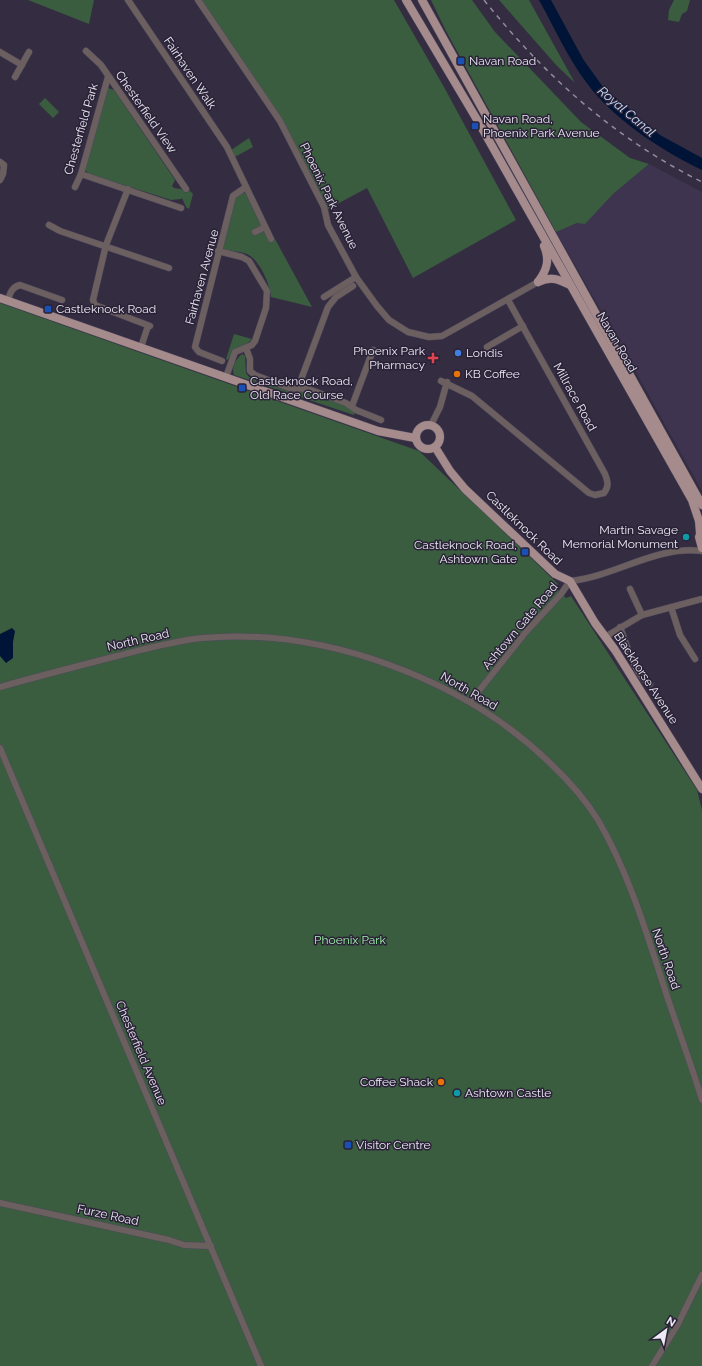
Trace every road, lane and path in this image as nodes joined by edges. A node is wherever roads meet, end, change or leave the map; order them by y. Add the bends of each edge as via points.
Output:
1 (128, 0) edge
2 (198, 0) edge
3 (404, 0) edge
4 (424, 0) edge
5 (86, 51) dead end
6 (0, 52) edge
7 (29, 52) dead end
8 (22, 65) junction
9 (15, 77) dead end
10 (108, 77) junction
11 (0, 162) edge
12 (81, 174) junction
13 (0, 180) edge
14 (75, 187) dead end
15 (246, 187) junction
16 (128, 189) junction
17 (186, 189) dead end
18 (181, 208) dead end
19 (49, 225) dead end
20 (265, 227) junction
21 (538, 228) junction
22 (255, 232) dead end
23 (272, 239) dead end
24 (106, 245) junction
25 (218, 251) junction
26 (169, 268) dead end
27 (356, 277) junction
28 (538, 282) junction
29 (571, 285) junction
30 (353, 286) dead end
31 (324, 297) dead end
32 (4, 299) edge
33 (62, 300) dead end
34 (508, 300) junction
35 (320, 304) dead end
36 (328, 307) junction
37 (523, 326) junction
38 (141, 347) junction
39 (487, 347) dead end
40 (246, 348) junction
41 (377, 352) dead end
42 (222, 361) dead end
43 (226, 377) junction
44 (300, 388) junction
45 (352, 406) junction
46 (382, 420) dead end
47 (431, 425) junction
48 (415, 438) junction
49 (435, 447) junction
50 (702, 505) edge
51 (701, 538) edge
52 (688, 550) junction
53 (702, 551) edge
54 (570, 581) junction
55 (630, 589) dead end
56 (702, 599) edge
57 (671, 607) junction
58 (642, 615) junction
59 (620, 627) junction
60 (605, 637) junction
61 (695, 659) dead end
62 (650, 684) dead end
63 (0, 687) edge
64 (470, 702) junction
65 (0, 748) edge
66 (701, 785) edge
67 (702, 1100) edge
68 (0, 1203) edge
69 (211, 1246) junction
70 (702, 1275) edge
71 (261, 1366) edge
72 (652, 1366) edge

1 - 15 street, Fairhaven Walk via 227,147
2 - 27 street, Phoenix Park Avenue via 280,121 324,207 328,225
3 - 21 main road, Navan Road
4 - 50 main road, Navan Road
5 - 10 street, Chesterfield View via 97,60
6 - 8 street
7 - 8 street
8 - 9 street
10 - 12 street, Chesterfield Park
10 - 17 street, Chesterfield View
11 - 13 street via 4,165
12 - 14 street, Chesterfield Park
12 - 16 street
15 - 20 street
15 - 25 street, Fairhaven Avenue via 233,196
16 - 18 street
16 - 24 street
19 - 24 street
20 - 22 street
20 - 23 street
21 - 28 main road via 548,260
21 - 29 main road, Navan Road
24 - 26 street
24 - 38 street via 94,303 149,326
25 - 40 street via 249,261 267,291 266,308 255,341
25 - 42 street, Fairhaven Avenue via 195,347 200,352
27 - 31 street
27 - 34 street, Phoenix Park Avenue via 389,320 408,332 429,337 442,336
28 - 29 main road via 551,278
28 - 34 street, Phoenix Park Avenue
29 - 51 main road, Navan Road via 692,500
30 - 36 street via 336,297
32 - 33 street via 20,285
32 - 38 main road
34 - 37 street, Millrace Road
35 - 36 street
36 - 44 street
37 - 39 street
37 - 47 street, Millrace Road via 606,475 608,488 604,493 589,493 472,396 444,382 442,400
38 - 43 main road
40 - 43 street via 235,352
40 - 44 street via 252,374 289,388
41 - 45 street via 373,350
43 - 48 main road via 378,431
44 - 45 street
45 - 46 street
47 - 48 main road via 420,428
47 - 49 main road via 440,437
48 - 49 main road via 418,445 424,449
49 - 54 main road, Castleknock Road via 465,489 555,574
51 - 52 street
52 - 53 street
52 - 54 street via 662,554 586,579
54 - 60 main road, Blackhorse Avenue
54 - 64 street, Ashtown Gate Road
55 - 58 street
56 - 57 street
57 - 58 street
57 - 61 street via 680,635
58 - 59 street
59 - 60 street
59 - 62 street via 630,654 644,680
60 - 66 main road, Blackhorse Avenue
63 - 64 street, North Road via 179,641 231,637 265,638 356,654 410,672
64 - 67 street, North Road via 538,752 584,799 597,818 617,855
65 - 69 street, Chesterfield Avenue
68 - 69 street, Furze Road via 184,1245
69 - 71 street, Chesterfield Avenue
70 - 72 street

